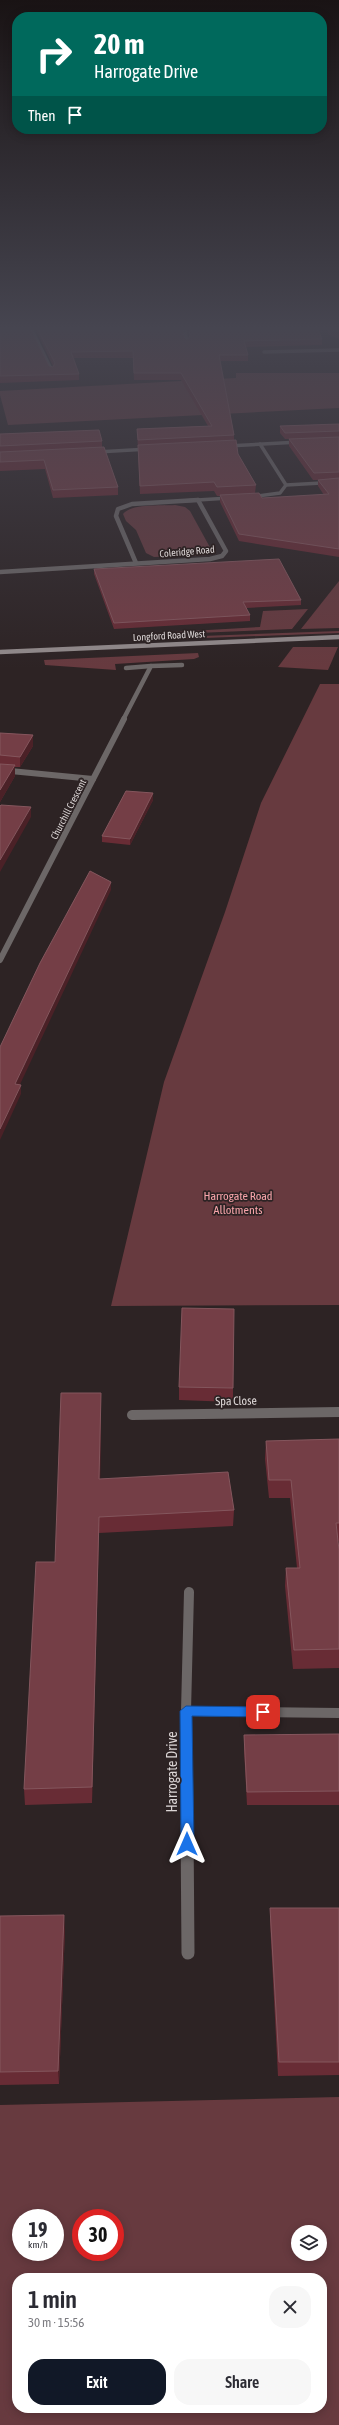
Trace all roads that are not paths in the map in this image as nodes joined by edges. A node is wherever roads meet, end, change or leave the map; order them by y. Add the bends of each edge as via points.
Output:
1 (280, 443) edge
2 (260, 444) junction
3 (223, 446) edge
4 (154, 449) edge
5 (93, 452) edge
6 (339, 482) edge
7 (286, 485) junction
8 (246, 497) edge
9 (238, 498) edge
10 (198, 500) junction
11 (136, 563) junction
12 (0, 572) edge
13 (339, 637) edge
14 (0, 652) edge
15 (182, 665) dead end
16 (152, 666) junction
17 (126, 668) dead end
18 (0, 770) edge
19 (93, 779) junction
20 (0, 960) edge
21 (339, 1412) edge
22 (132, 1415) dead end
23 (188, 1592) dead end
24 (186, 1711) junction
25 (339, 1713) edge
26 (188, 1953) dead end

1 - 2 street
2 - 3 street
2 - 7 street
4 - 5 street
6 - 7 street
7 - 8 street via 280,493
9 - 10 street
10 - 11 street via 132,504 118,509 116,516
10 - 11 street, Coleridge Road via 226,551 222,556
11 - 12 street, Coleridge Road
13 - 14 street, Longford Road West
15 - 16 street
16 - 17 street
16 - 19 street, Churchill Crescent
18 - 19 street
19 - 20 street, Churchill Crescent
21 - 22 street, Spa Close
23 - 24 street, Harrogate Drive
24 - 25 street
24 - 26 street, Harrogate Drive

